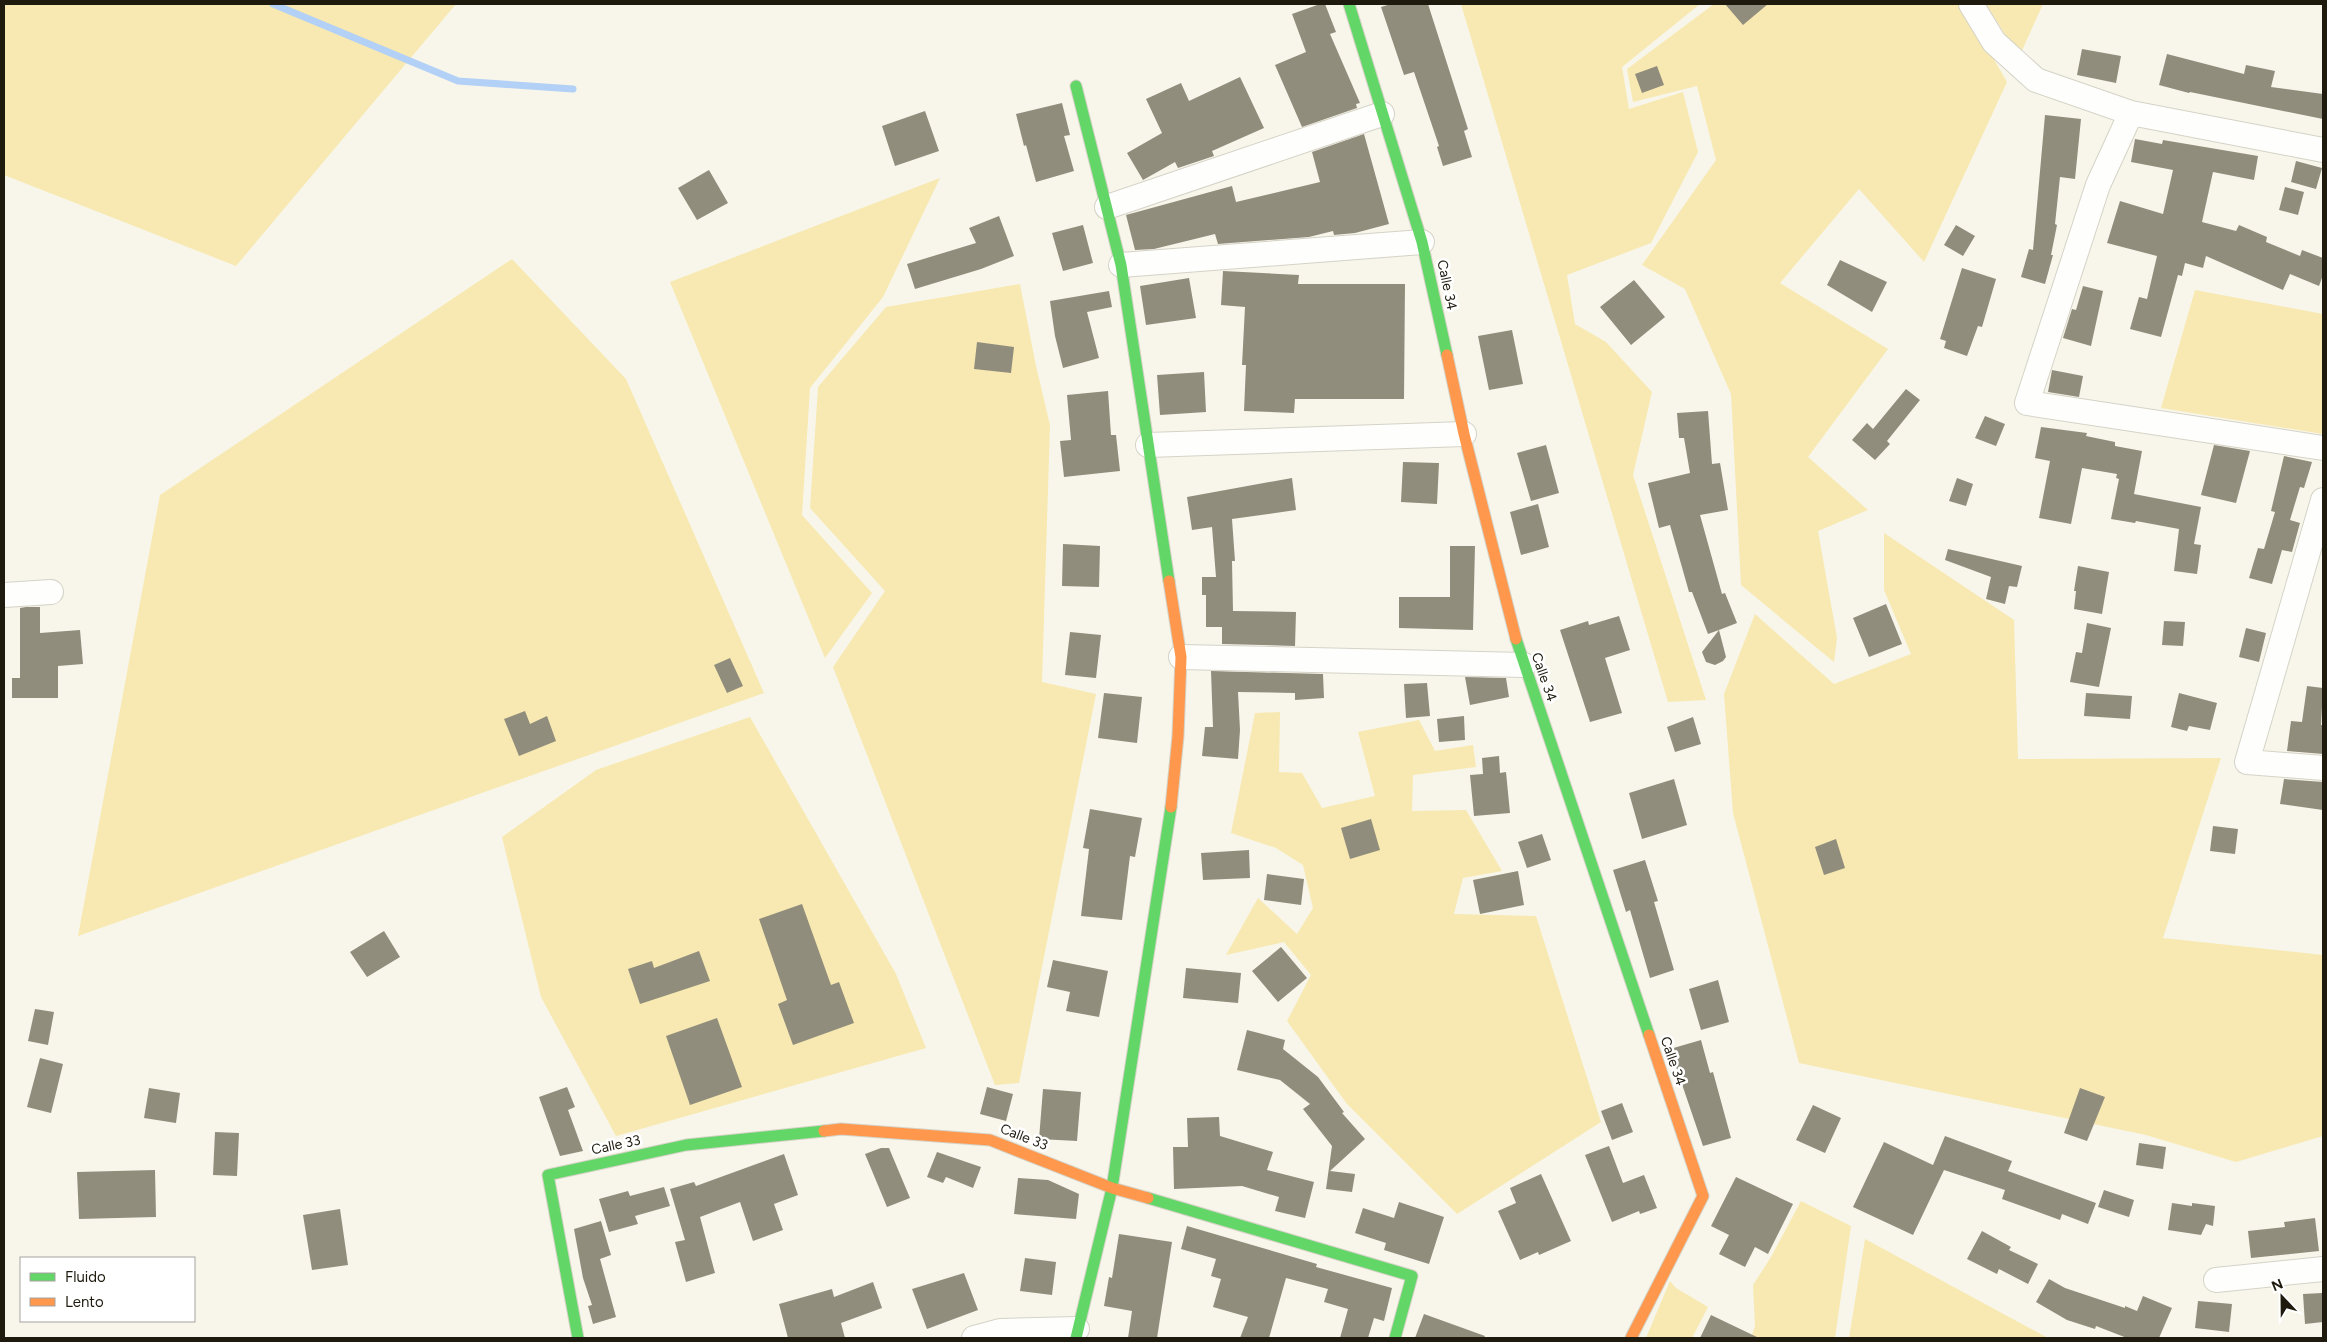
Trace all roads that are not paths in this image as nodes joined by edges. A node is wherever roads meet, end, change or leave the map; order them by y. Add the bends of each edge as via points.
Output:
1 (1349, 4) edge
2 (1971, 4) edge
3 (1076, 86) dead end
4 (2131, 113) junction
5 (1382, 114) junction
6 (2323, 150) edge
7 (1107, 207) junction
8 (1422, 242) junction
9 (1121, 266) junction
10 (1464, 434) junction
11 (1148, 445) junction
12 (2323, 448) edge
13 (2323, 500) edge
14 (51, 592) dead end
15 (4, 595) edge
16 (1181, 657) junction
17 (1524, 665) junction
18 (2323, 768) edge
19 (1112, 1188) junction
20 (2323, 1268) edge
21 (2216, 1280) dead end
22 (1077, 1333) edge
23 (578, 1338) edge
24 (974, 1338) edge
25 (1395, 1338) edge
26 (1631, 1338) edge

1 - 5 street, Calle 34
2 - 4 street via 1994,42 2036,80
3 - 7 street
4 - 6 street
4 - 12 street via 2098,186 2027,403
5 - 7 street
5 - 8 street, Calle 34
7 - 9 street
8 - 9 street
8 - 10 street, Calle 34
9 - 11 street
10 - 11 street
10 - 17 street, Calle 34
11 - 16 street
13 - 18 street via 2247,762
14 - 15 street
16 - 17 street
16 - 19 street via 1178,736 1170,813
17 - 26 street, Calle 34 via 1703,1196
19 - 22 street
19 - 23 street, Calle 33 via 990,1140 841,1129 686,1145 548,1175
19 - 25 street, Calle 33 via 1412,1276
20 - 21 street
22 - 24 street via 1000,1331

